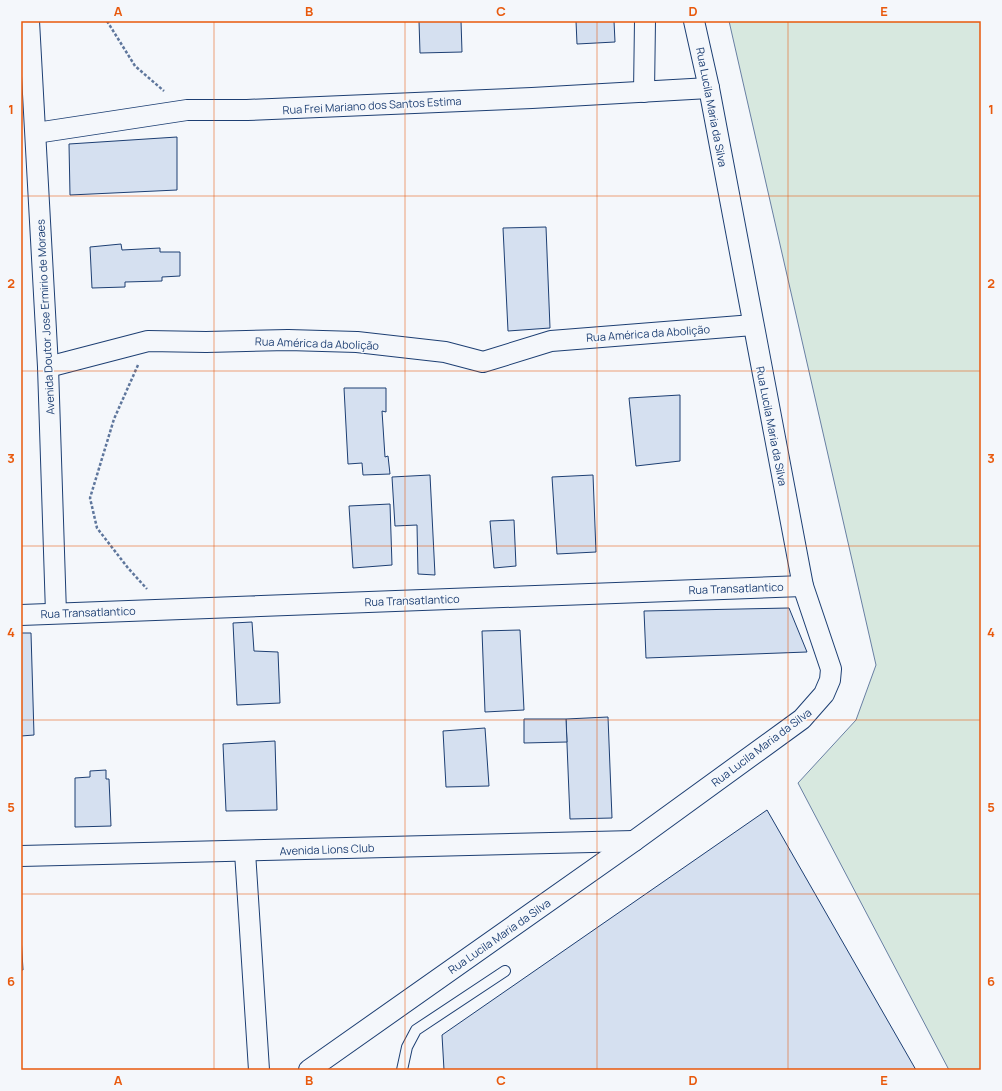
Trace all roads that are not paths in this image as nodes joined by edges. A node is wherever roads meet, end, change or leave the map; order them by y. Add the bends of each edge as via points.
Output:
1 (29, 21) edge
2 (645, 21) edge
3 (694, 21) edge
4 (709, 88) junction
5 (644, 92) junction
6 (36, 133) junction
7 (753, 325) junction
8 (48, 368) junction
9 (803, 586) junction
10 (56, 614) junction
11 (21, 615) edge
12 (634, 841) junction
13 (246, 852) junction
14 (21, 856) edge
15 (505, 971) dead end
16 (259, 1070) edge
17 (309, 1070) edge
18 (402, 1070) edge

1 - 6 street, Avenida Doutor Jose Ermirio de Moraes
2 - 5 street
3 - 4 street, Rua Lucila Maria da Silva
4 - 5 street, Rua Frei Mariano dos Santos Estima
4 - 7 street, Rua Lucila Maria da Silva
5 - 6 street, Rua Frei Mariano dos Santos Estima via 262,110 188,110
6 - 8 street, Avenida Doutor Jose Ermirio de Moraes
7 - 8 street, Rua América da Abolição via 551,341 483,362 444,352 357,342 148,341
7 - 9 street, Rua Lucila Maria da Silva
8 - 10 street, Avenida Doutor Jose Ermirio de Moraes
9 - 10 street, Rua Transatlantico
9 - 12 street, Rua Lucila Maria da Silva via 831,669 830,680 824,694 802,719
10 - 11 street, Rua Transatlantico
12 - 13 street, Avenida Lions Club
12 - 17 street, Rua Lucila Maria da Silva
13 - 14 street, Avenida Lions Club
13 - 16 street
15 - 18 lane via 416,1030 407,1047

